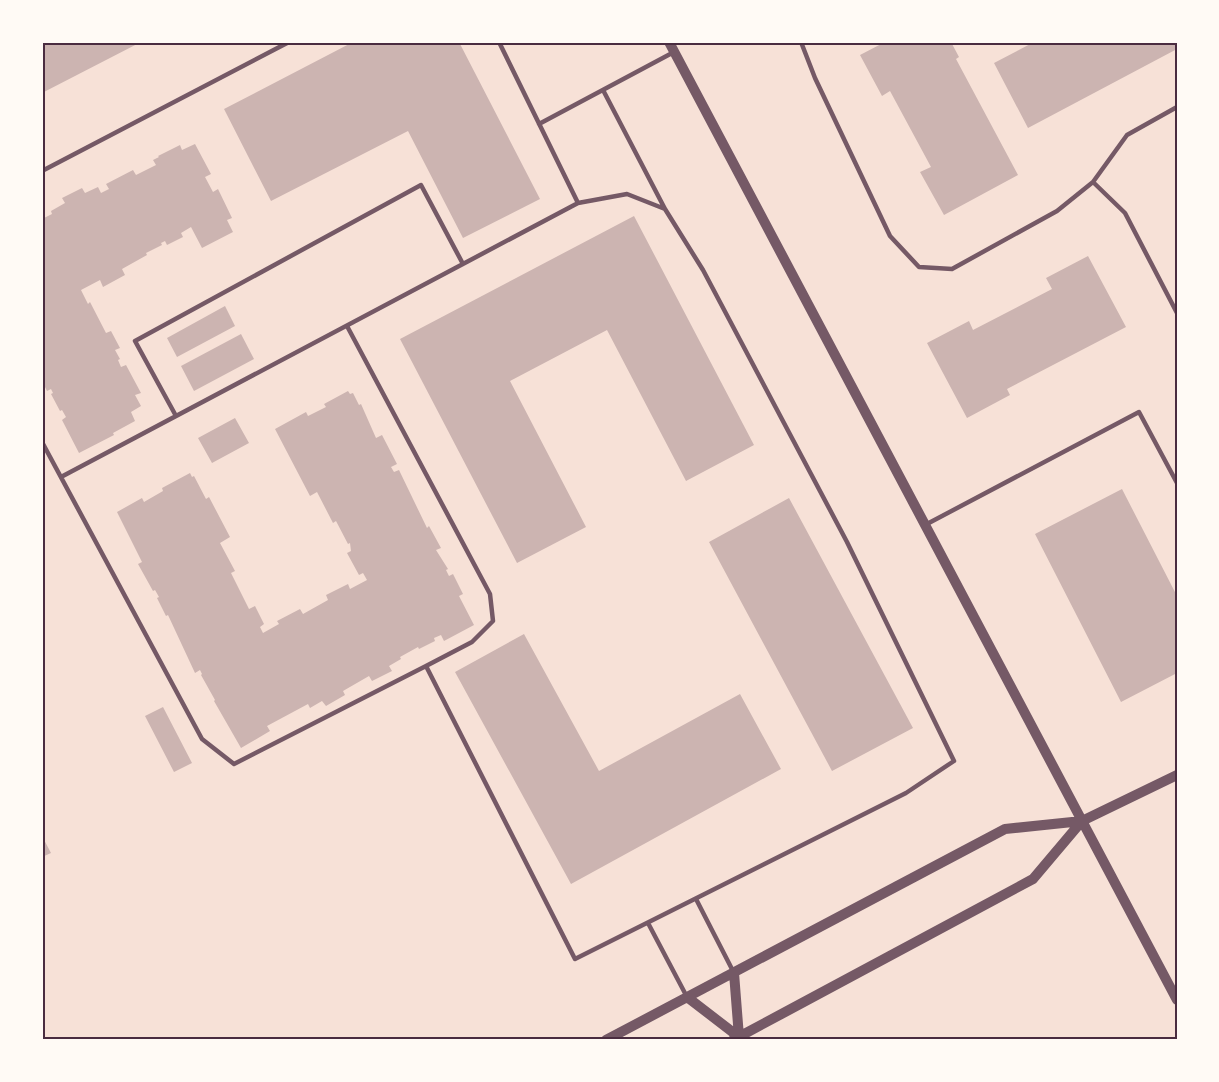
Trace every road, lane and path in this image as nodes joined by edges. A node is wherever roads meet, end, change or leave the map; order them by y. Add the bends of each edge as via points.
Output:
1 (289, 42) edge
2 (499, 42) edge
3 (801, 42) edge
4 (672, 47) edge
5 (603, 90) junction
6 (1177, 107) edge
7 (539, 124) junction
8 (42, 171) edge
9 (1093, 182) junction
10 (578, 203) junction
11 (665, 209) junction
12 (463, 264) junction
13 (1177, 313) edge
14 (347, 326) junction
15 (176, 416) junction
16 (42, 442) edge
17 (61, 477) junction
18 (1177, 483) edge
19 (925, 525) junction
20 (426, 666) junction
21 (1177, 775) edge
22 (1082, 821) junction
23 (696, 899) junction
24 (648, 923) junction
25 (735, 973) junction
26 (687, 998) junction
27 (1177, 1000) edge
28 (736, 1038) edge
29 (606, 1040) edge

1 - 8 lane
2 - 7 lane
3 - 9 lane via 890,236 920,267 952,269 1057,211
4 - 5 lane
4 - 19 street
5 - 7 lane
5 - 11 lane
6 - 9 lane via 1127,135
7 - 10 lane
9 - 13 lane via 1125,213
10 - 11 lane via 627,194
10 - 12 lane
11 - 23 lane via 703,270 847,542 954,761 906,793
12 - 14 lane
12 - 15 lane via 421,185 135,341
14 - 15 lane
14 - 20 lane via 490,594 493,621 472,642
15 - 17 lane
16 - 17 lane
17 - 20 lane via 202,739 234,764
18 - 19 lane via 1139,412
19 - 22 street
20 - 24 lane via 575,959
21 - 22 street
22 - 25 street via 1005,828
22 - 27 street
22 - 28 street via 1034,879
23 - 24 lane
23 - 25 lane
24 - 26 lane
25 - 26 street
25 - 28 street
26 - 28 street
26 - 29 street

